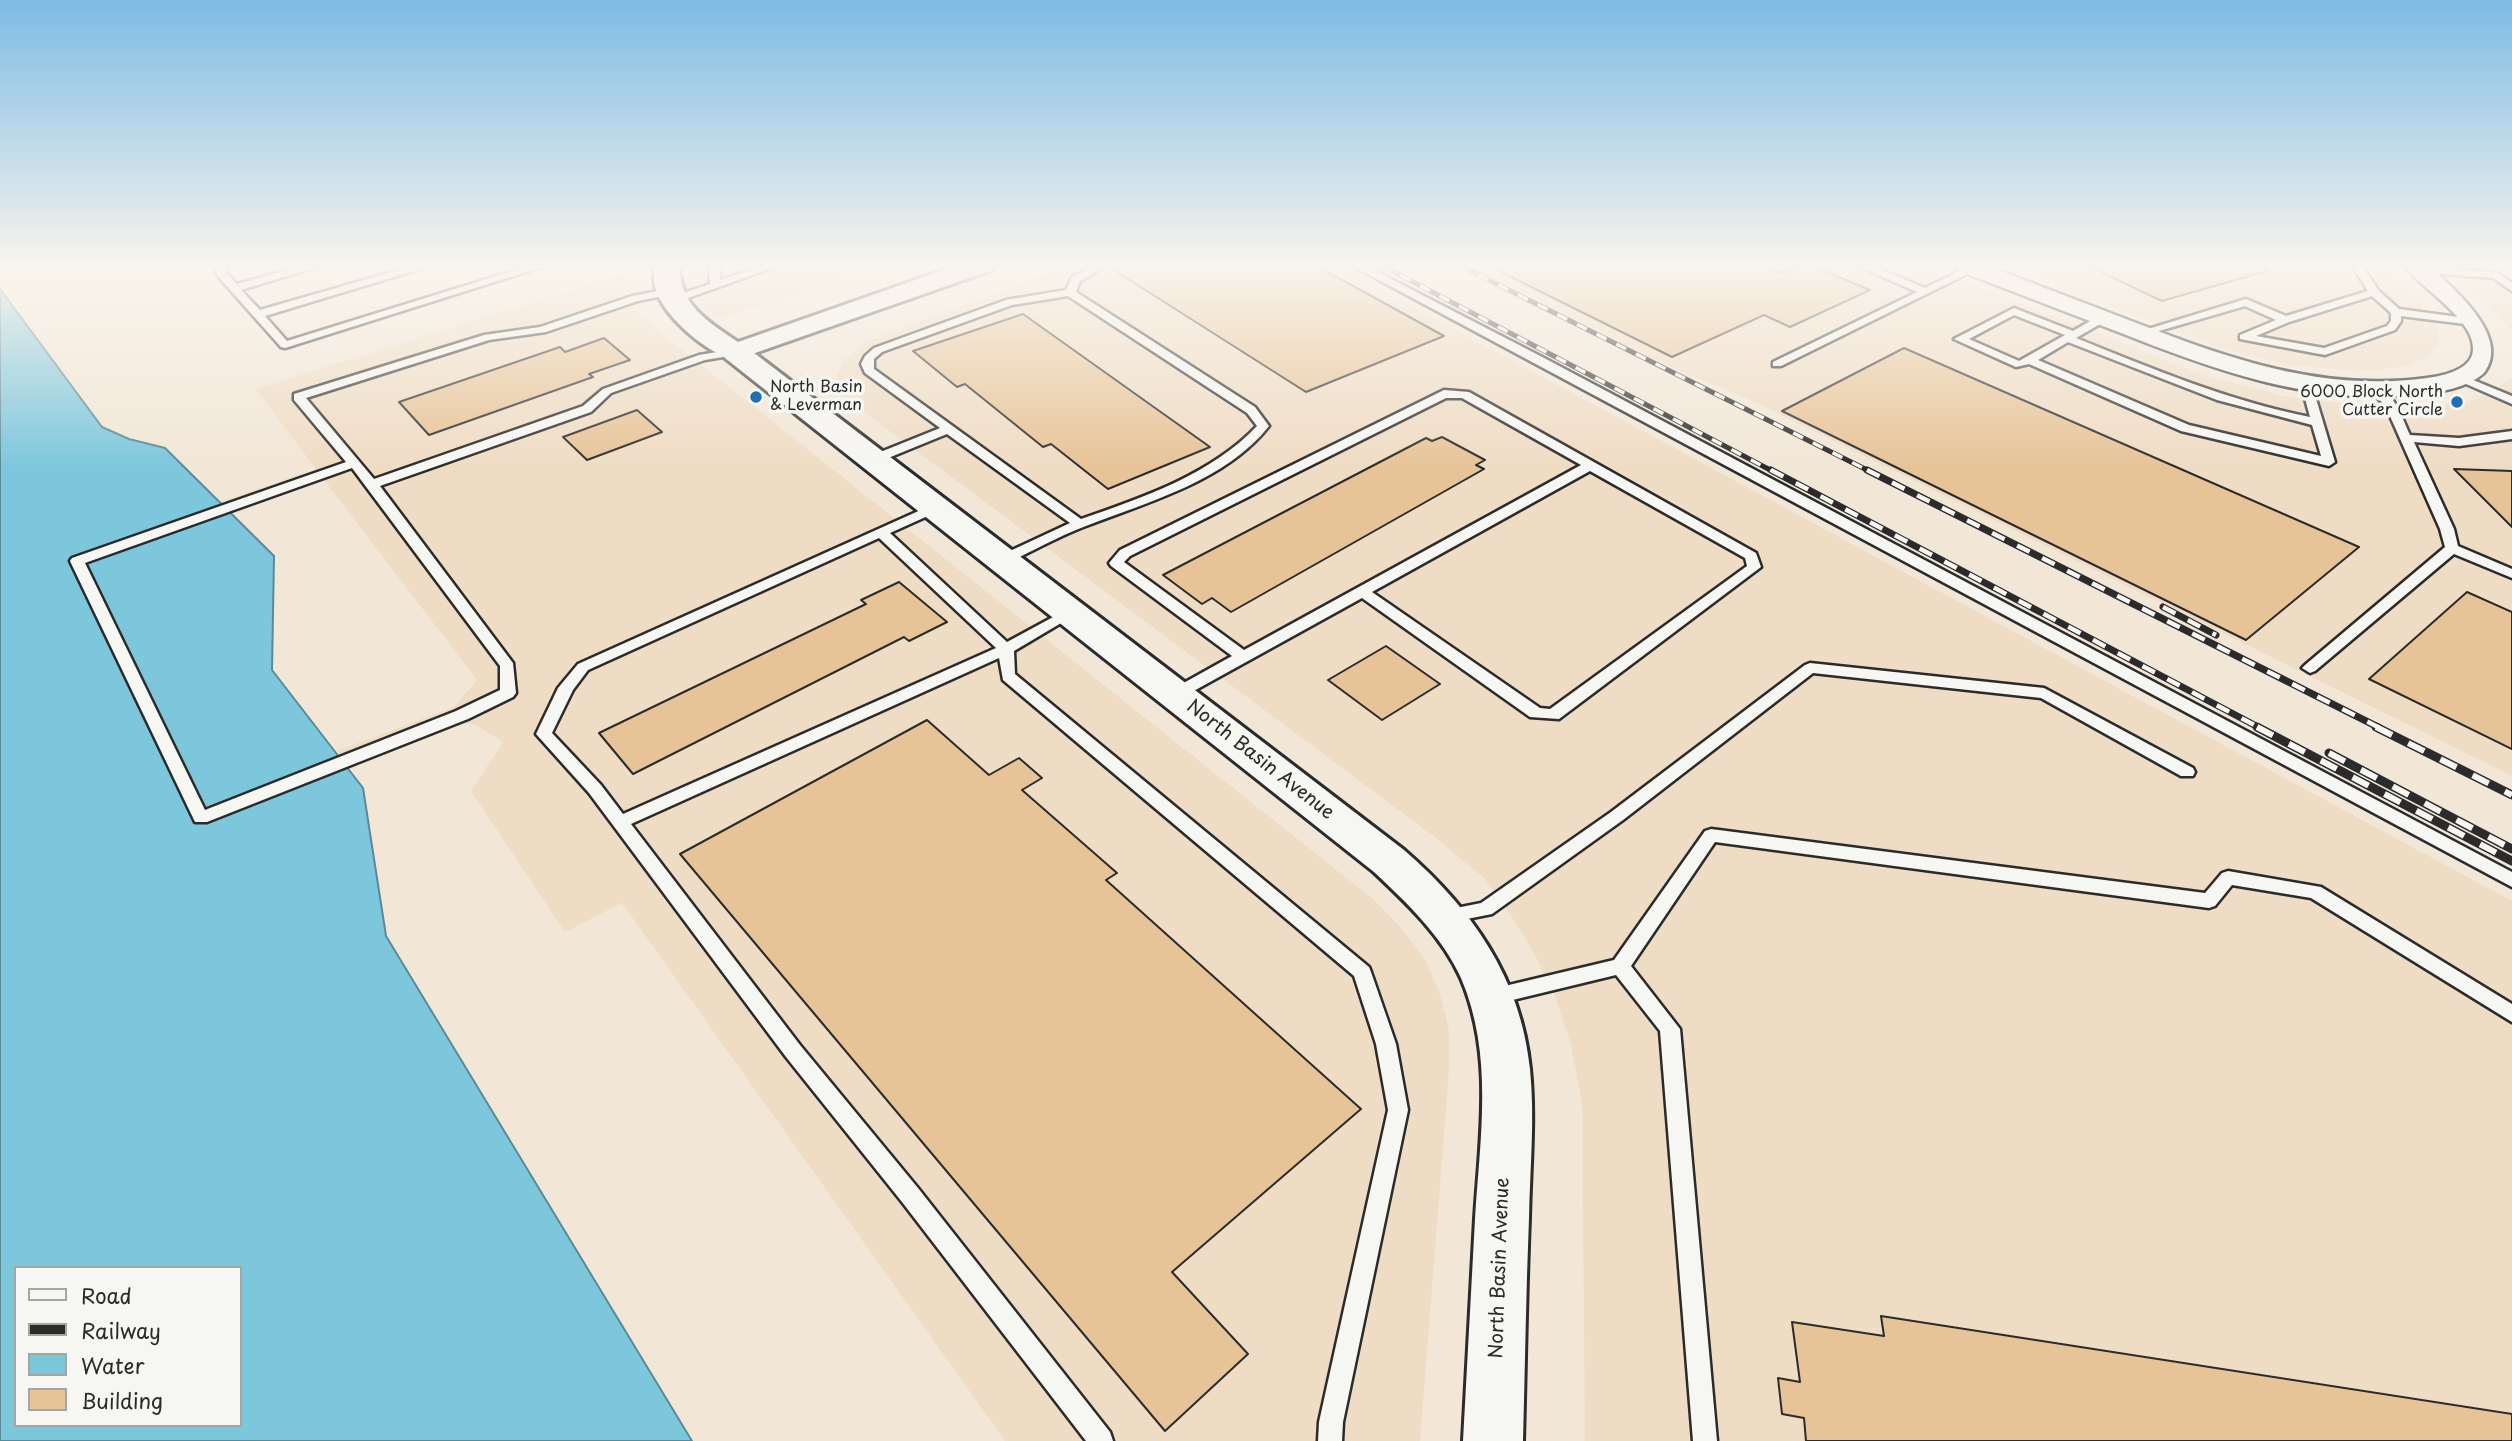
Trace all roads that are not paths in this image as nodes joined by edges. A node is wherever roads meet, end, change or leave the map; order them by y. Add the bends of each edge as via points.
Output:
1 (274, 332) edge
2 (326, 332) edge
3 (525, 332) edge
4 (708, 332) edge
5 (792, 332) edge
6 (930, 332) edge
7 (1131, 332) edge
8 (1487, 332) edge
9 (1844, 332) edge
10 (1973, 332) edge
11 (2060, 332) edge
12 (2078, 332) edge
13 (2255, 332) edge
14 (2379, 332) edge
15 (2480, 332) edge
16 (2141, 333) edge
17 (2070, 337) junction
18 (736, 352) junction
19 (2029, 360) junction
20 (1777, 365) dead end
21 (2461, 378) junction
22 (2307, 384) junction
23 (2377, 390) junction
24 (2512, 400) edge
25 (2317, 422) junction
26 (948, 429) junction
27 (2512, 435) edge
28 (2406, 438) junction
29 (872, 460) junction
30 (354, 463) junction
31 (1591, 465) junction
32 (372, 484) junction
33 (934, 508) junction
34 (1079, 524) junction
35 (881, 533) junction
36 (2452, 548) junction
37 (1002, 560) junction
38 (2512, 574) edge
39 (1363, 592) junction
40 (1071, 613) junction
41 (1006, 649) junction
42 (1243, 657) junction
43 (2310, 668) dead end
44 (1176, 694) junction
45 (2187, 772) dead end
46 (621, 822) junction
47 (2512, 880) edge
48 (1447, 916) junction
49 (1620, 966) junction
50 (1490, 998) junction
51 (2512, 1014) edge
52 (1101, 1441) edge
53 (1330, 1441) edge
54 (1493, 1441) edge
55 (1705, 1441) edge

1 - 2 lane via 285,345
3 - 30 lane via 488,337 298,397
4 - 18 main road, North Basin Avenue
5 - 18 main road
6 - 26 lane via 872,354 866,364 869,371
7 - 34 lane via 1251,410 1263,426 1235,455 1122,510
8 - 47 lane
9 - 20 lane
10 - 19 lane via 1960,339 2020,365
11 - 17 lane
12 - 17 lane
13 - 14 lane via 2244,337 2325,352
15 - 21 street via 2486,348 2477,367
16 - 22 street via 2225,364
17 - 19 lane
17 - 25 lane via 2218,398
18 - 29 main road, North Basin Avenue
18 - 32 lane via 703,357 607,391 587,409
19 - 25 lane via 2185,428 2329,462
21 - 23 street via 2430,386
21 - 24 lane
22 - 23 street
22 - 25 lane
23 - 28 lane via 2391,406
26 - 29 lane
26 - 34 lane
27 - 28 lane via 2459,442
28 - 36 lane
29 - 33 main road, North Basin Avenue
30 - 32 lane
30 - 32 lane via 77,561 201,818 508,693 508,666
31 - 39 lane
31 - 39 lane via 1751,556 1754,567 1553,715 1536,713
31 - 42 lane via 1465,395 1444,394 1125,553 1116,563
33 - 35 lane
33 - 37 main road, North Basin Avenue
34 - 37 lane
35 - 41 lane
35 - 46 lane via 583,667 566,688 544,734
36 - 38 lane
36 - 43 lane
37 - 40 main road, North Basin Avenue
39 - 42 lane
40 - 41 lane
40 - 44 main road, North Basin Avenue
41 - 46 lane
41 - 53 lane via 1008,676 1362,972 1386,1044 1398,1110
42 - 44 lane
44 - 48 main road, North Basin Avenue via 1389,861
45 - 48 lane via 2044,693 1810,668 1618,816 1486,909
46 - 52 lane via 793,1051
48 - 50 main road, North Basin Avenue via 1479,968
49 - 50 lane
49 - 51 lane via 1711,835 2209,901 2228,878 2315,892
49 - 55 lane via 1670,1029
50 - 54 main road, North Basin Avenue via 1502,1039 1507,1100

